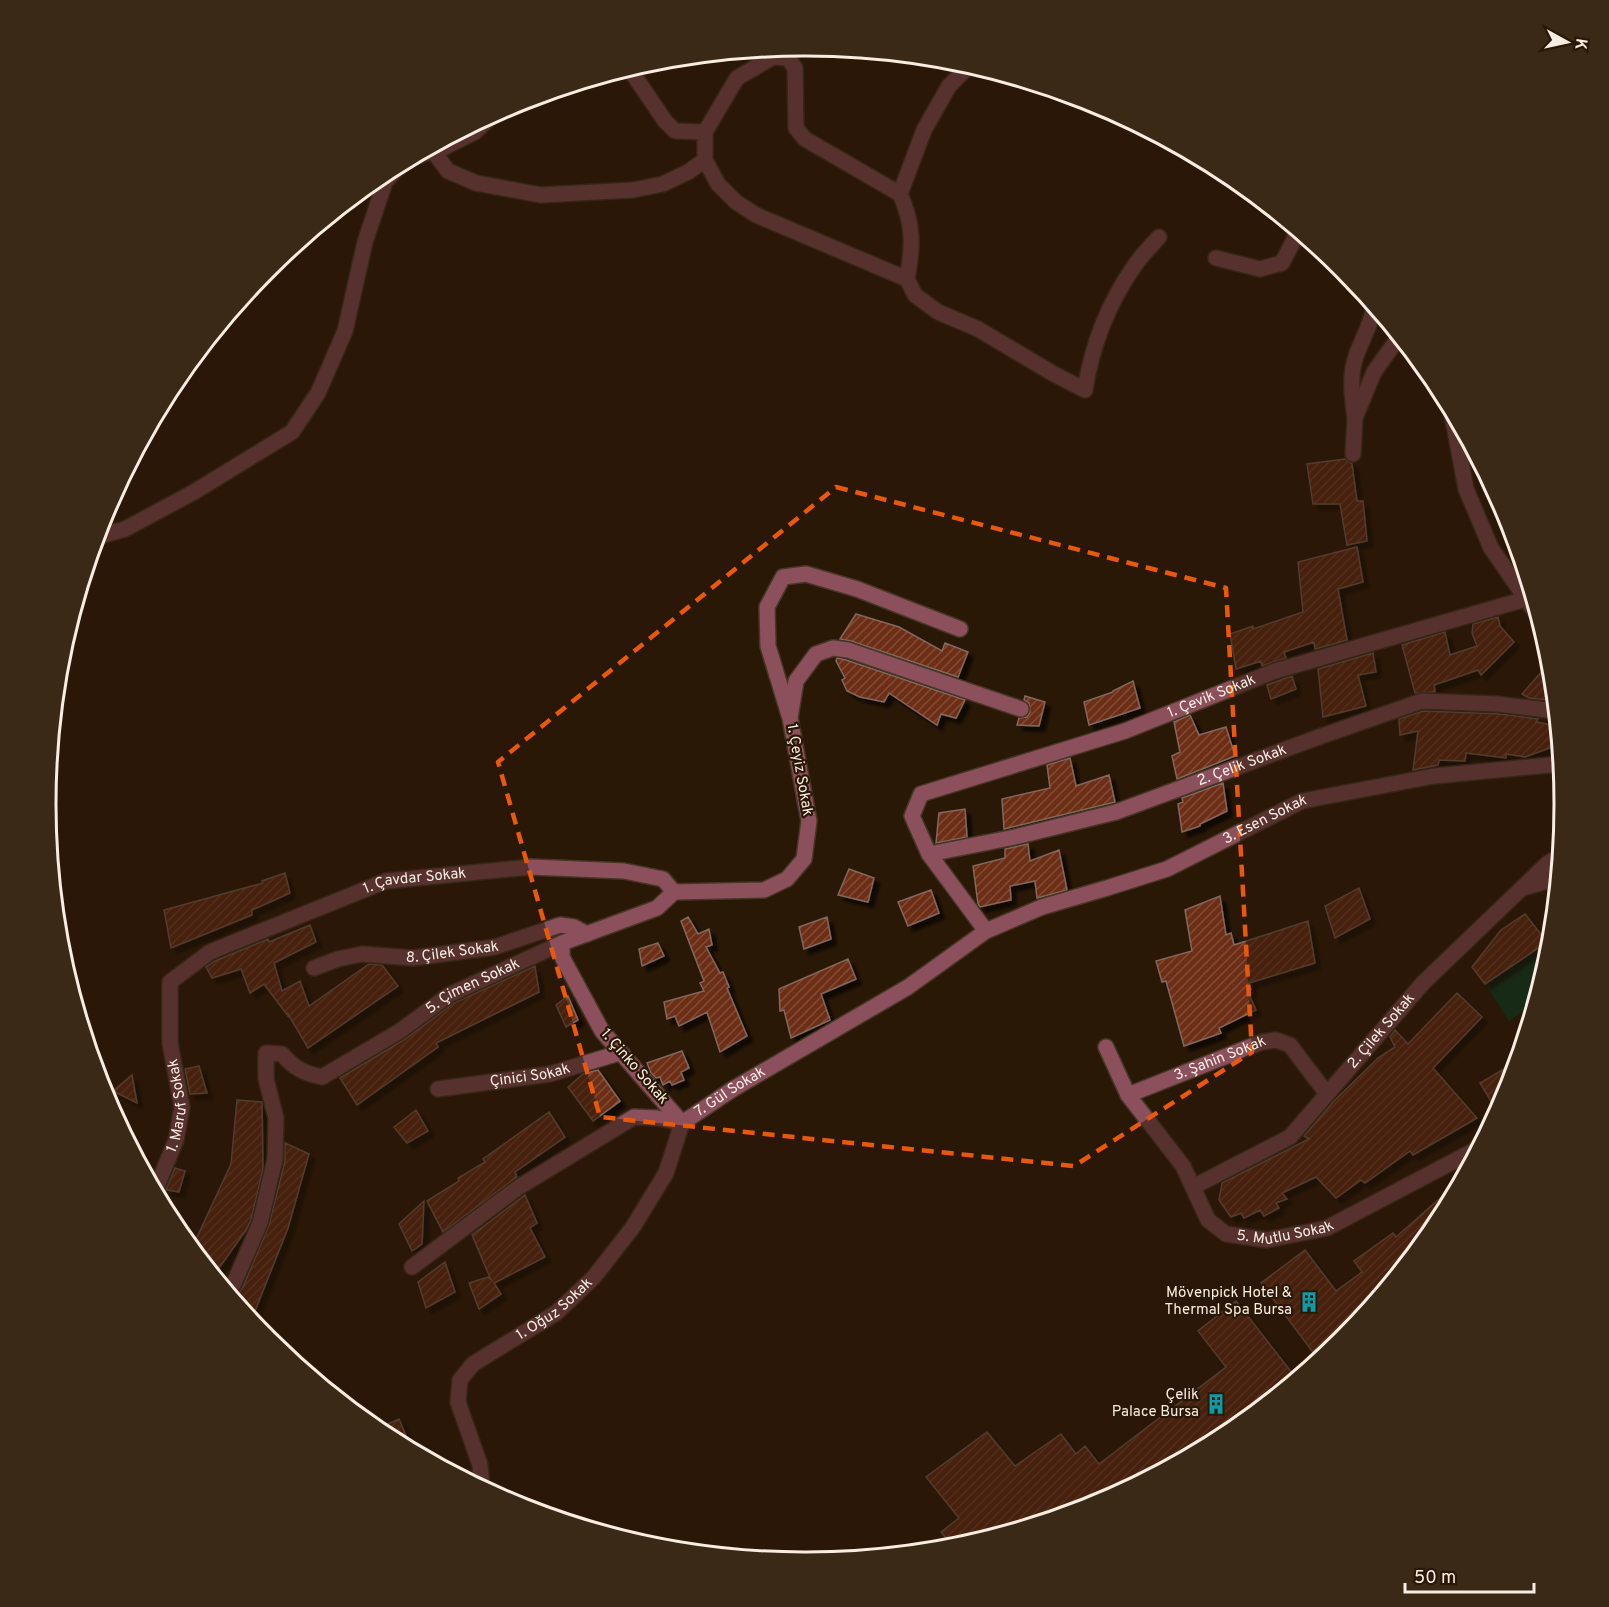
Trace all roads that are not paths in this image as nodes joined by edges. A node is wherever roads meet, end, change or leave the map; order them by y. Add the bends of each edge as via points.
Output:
1 (787, 56) edge
2 (774, 57) edge
3 (963, 73) edge
4 (634, 75) edge
5 (705, 132) junction
6 (435, 153) edge
7 (705, 160) junction
8 (384, 185) edge
9 (900, 194) junction
10 (1160, 237) dead end
11 (1295, 238) edge
12 (1216, 258) dead end
13 (907, 279) junction
14 (1372, 315) edge
15 (1395, 343) edge
16 (1355, 418) junction
17 (1456, 436) edge
18 (1353, 454) dead end
19 (106, 534) edge
20 (1524, 596) edge
21 (1525, 599) edge
22 (960, 630) dead end
23 (1021, 709) dead end
24 (1547, 710) edge
25 (790, 718) junction
26 (1552, 765) edge
27 (928, 854) junction
28 (1551, 861) edge
29 (1549, 880) edge
30 (1520, 889) junction
31 (674, 892) junction
32 (986, 931) junction
33 (587, 934) junction
34 (562, 944) junction
35 (314, 968) dead end
36 (170, 982) joint
37 (1106, 1047) dead end
38 (619, 1053) junction
39 (438, 1089) dead end
40 (1327, 1094) junction
41 (1128, 1095) junction
42 (682, 1123) junction
43 (1465, 1155) edge
44 (158, 1181) edge
45 (1193, 1187) junction
46 (412, 1267) dead end
47 (232, 1286) edge
48 (481, 1478) edge

1 - 9 street via 795,68 796,128 805,139
2 - 5 street via 737,78
3 - 9 street via 950,86 924,130
4 - 5 street via 675,130
5 - 7 street
6 - 7 street via 448,171 476,183 541,195 633,190 663,184
7 - 13 street via 718,184 756,215
8 - 19 street via 365,242 345,331 318,393 292,432 194,492
9 - 13 street via 910,223
10 - 13 street via 1135,264 1112,306 1096,340 1085,390 978,329 938,312 915,295
11 - 12 street via 1282,262 1260,269
14 - 16 street via 1355,358 1351,387
15 - 16 street via 1374,372
16 - 18 street
17 - 20 street via 1466,489 1491,548
21 - 27 street, 1. Çevik Sokak via 1275,671 1125,731 921,794 912,816
22 - 25 street via 857,589 806,574 783,577 767,607 768,646
23 - 25 street, 1. Çeyiz Sokak via 833,648 816,654 796,681
24 - 27 street, 2. Çelik Sokak via 1422,701 1116,812
25 - 31 street, 1. Çeyiz Sokak via 809,821 804,859 787,879 764,890
26 - 32 street, 3. Esen Sokak via 1434,776 1302,801 1167,868 1042,907
27 - 32 street
28 - 30 street, 2. Çilek Sokak
29 - 30 street
30 - 40 street, 2. Çilek Sokak via 1423,983
31 - 33 street, 5. Çimen Sokak via 657,908
31 - 36 street, 1. Çavdar Sokak via 663,879 624,870 531,867 386,881 210,952
32 - 42 street, 7. Gül Sokak via 908,987
33 - 34 street, 5. Çimen Sokak
33 - 35 street, 8. Çilek Sokak via 560,925 495,947 413,958 362,954
34 - 38 street, 1. Çinko Sokak via 562,957 579,992
34 - 47 street, 5. Çimen Sokak via 449,995 400,1031 322,1077 306,1074 282,1054 266,1053 266,1079 276,1118 275,1159 260,1223
36 - 44 street, 1. Maruf Sokak via 170,1043 182,1107 176,1140
37 - 41 street, 5. Mutlu Sokak
38 - 39 street, Çinici Sokak via 550,1074
38 - 42 street, 1. Çinko Sokak
40 - 41 street, 3. Şahin Sokak via 1290,1045 1276,1040 1262,1042
40 - 45 street, 2. Çilek Sokak via 1290,1137
41 - 45 street, 5. Mutlu Sokak via 1183,1166
42 - 46 street, 7. Gül Sokak via 634,1117 519,1187
42 - 48 street, 1. Oğuz Sokak via 666,1173 633,1227 594,1277 556,1313 473,1364 460,1380 458,1402
43 - 45 street, 5. Mutlu Sokak via 1327,1228 1267,1240 1226,1234 1208,1220

